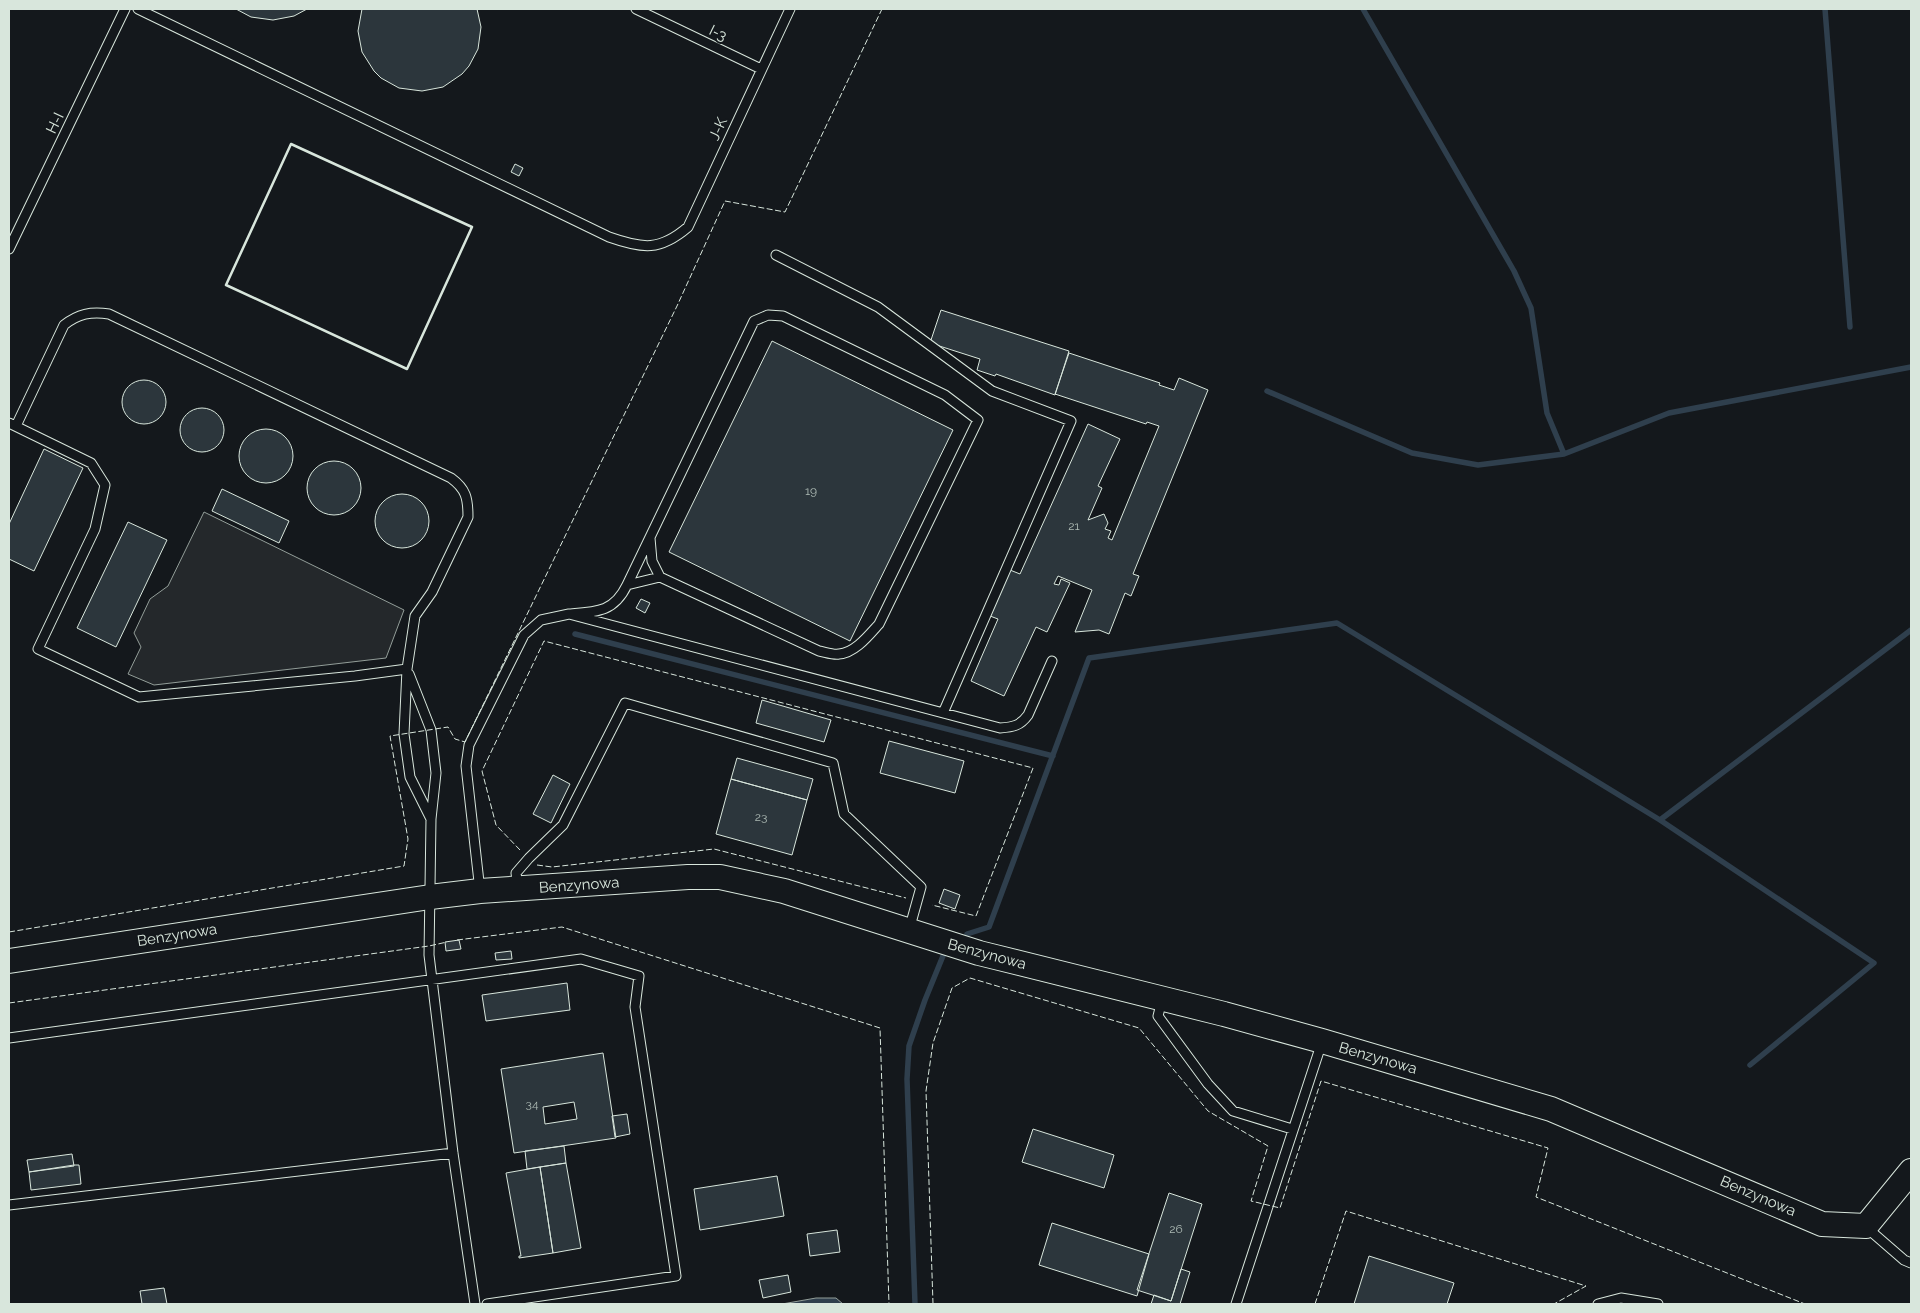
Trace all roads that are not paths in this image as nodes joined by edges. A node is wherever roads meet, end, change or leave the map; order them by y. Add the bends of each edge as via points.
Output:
1 (125, 9) edge
2 (138, 9) edge
3 (636, 9) edge
4 (790, 9) edge
5 (761, 69) junction
6 (9, 250) edge
7 (776, 255) dead end
8 (12, 424) edge
9 (650, 538) junction
10 (660, 577) junction
11 (627, 585) junction
12 (569, 614) junction
13 (1052, 661) dead end
14 (407, 669) junction
15 (943, 713) junction
16 (431, 819) junction
17 (518, 889) junction
18 (480, 891) junction
19 (430, 897) junction
20 (909, 931) junction
21 (9, 961) edge
22 (432, 980) junction
23 (1162, 999) junction
24 (9, 1038) edge
25 (1322, 1041) junction
26 (1292, 1130) junction
27 (453, 1153) junction
28 (1911, 1170) edge
29 (9, 1205) edge
30 (1866, 1226) junction
31 (1911, 1263) edge
32 (475, 1304) edge
33 (487, 1304) edge
34 (1236, 1304) edge
35 (1598, 1304) edge
36 (1658, 1304) edge

1 - 6 lane, H-I
2 - 5 lane, J-K via 609,237 630,244 656,246 675,238 688,227
3 - 5 lane, I-3
4 - 5 lane, J-K
7 - 15 lane via 878,307 992,390 1071,421
8 - 14 lane via 91,463 105,485 94,529 38,649 140,697
8 - 14 lane via 64,325 72,318 95,311 109,314 451,478 461,486 465,495 468,517 432,592 414,616
9 - 10 lane via 652,561
9 - 10 lane via 754,321 768,315 783,316 945,395 978,420 879,624 852,649 839,654 819,651
9 - 11 lane
10 - 11 lane
11 - 12 lane via 610,608
12 - 15 lane
12 - 18 lane via 541,620 524,635 469,744 466,766
13 - 15 lane via 1028,715 1014,727 1000,728
14 - 16 lane via 431,730 436,773
14 - 16 lane via 404,734 410,777
16 - 19 lane
17 - 18 street, Benzynowa
17 - 20 street, Benzynowa via 720,877 784,891
17 - 20 lane via 516,873 563,825 624,703 833,763 844,814 921,887
18 - 19 street, Benzynowa
19 - 21 street, Benzynowa
19 - 22 lane
20 - 23 street, Benzynowa via 980,953
22 - 24 lane
22 - 27 lane
22 - 33 lane via 581,960 639,976 635,1007 676,1276
23 - 25 street, Benzynowa
23 - 26 lane via 1158,1016 1208,1084 1233,1111
25 - 26 lane
25 - 30 street, Benzynowa via 1551,1109 1822,1224
26 - 34 lane
27 - 29 lane
27 - 32 lane
28 - 30 street
30 - 31 lane
35 - 36 lane via 1621,1298

